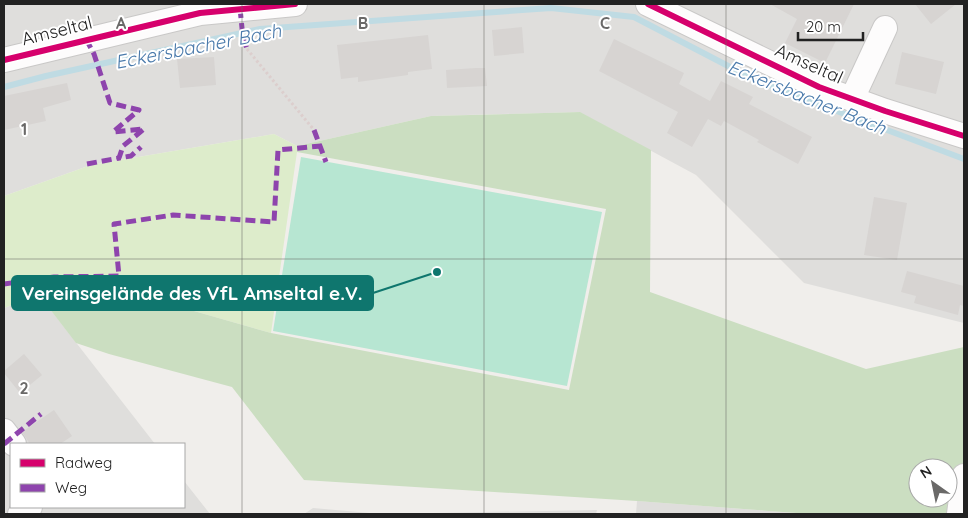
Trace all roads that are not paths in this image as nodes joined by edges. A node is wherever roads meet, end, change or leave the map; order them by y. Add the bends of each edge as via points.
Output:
1 (295, 4) edge
2 (648, 4) edge
3 (885, 28) dead end
4 (4, 60) edge
5 (852, 99) junction
6 (964, 136) edge
7 (4, 430) edge
8 (13, 443) edge
9 (964, 476) edge
10 (959, 514) edge

1 - 4 street, Amseltal via 200,13
2 - 5 street, Amseltal via 819,87
3 - 5 street
5 - 6 street, Amseltal
7 - 8 street
9 - 10 street

